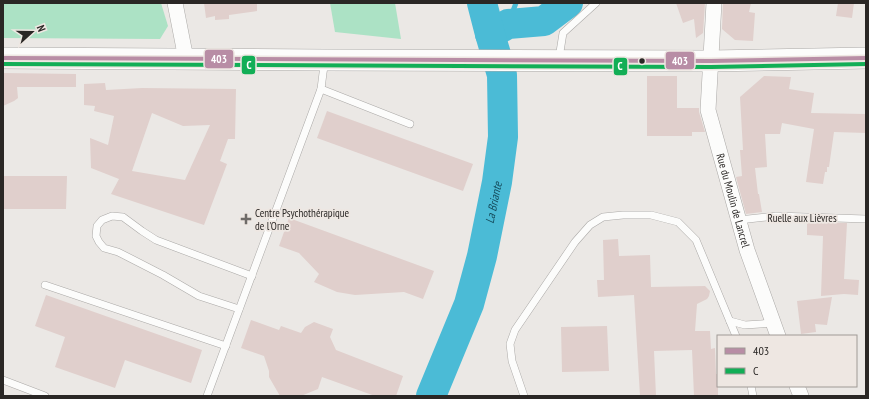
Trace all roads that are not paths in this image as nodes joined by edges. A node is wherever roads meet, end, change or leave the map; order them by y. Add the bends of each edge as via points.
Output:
1 (175, 3) edge
2 (596, 3) edge
3 (714, 3) edge
4 (3, 58) edge
5 (866, 58) edge
6 (186, 59) junction
7 (325, 60) junction
8 (559, 60) junction
9 (711, 61) junction
10 (321, 89) junction
11 (410, 124) dead end
12 (866, 219) edge
13 (739, 220) junction
14 (252, 276) junction
15 (45, 285) dead end
16 (240, 309) junction
17 (730, 321) junction
18 (776, 330) edge
19 (736, 335) edge
20 (226, 346) junction
21 (3, 380) edge
22 (45, 396) edge
23 (207, 396) edge
24 (524, 396) edge

1 - 6 street
2 - 8 lane via 563,33
3 - 9 street, Rue du Moulin de Lancrel
4 - 6 main road
5 - 9 main road
6 - 7 main road
7 - 8 main road
7 - 10 lane
8 - 9 main road
9 - 13 street, Rue du Moulin de Lancrel via 708,110
10 - 11 lane
10 - 14 lane
12 - 13 lane, Ruelle aux Lièvres via 776,216
13 - 18 street, Rue du Moulin de Lancrel
14 - 16 lane
14 - 16 lane via 156,240 123,217 112,216 102,220 97,226 96,236 104,248 118,252 199,296
15 - 20 lane
16 - 20 lane
17 - 18 lane
17 - 19 lane
17 - 24 lane via 696,240 678,222 651,215 603,217 590,225 575,242 515,330 510,344 512,361
20 - 23 lane
21 - 22 lane

